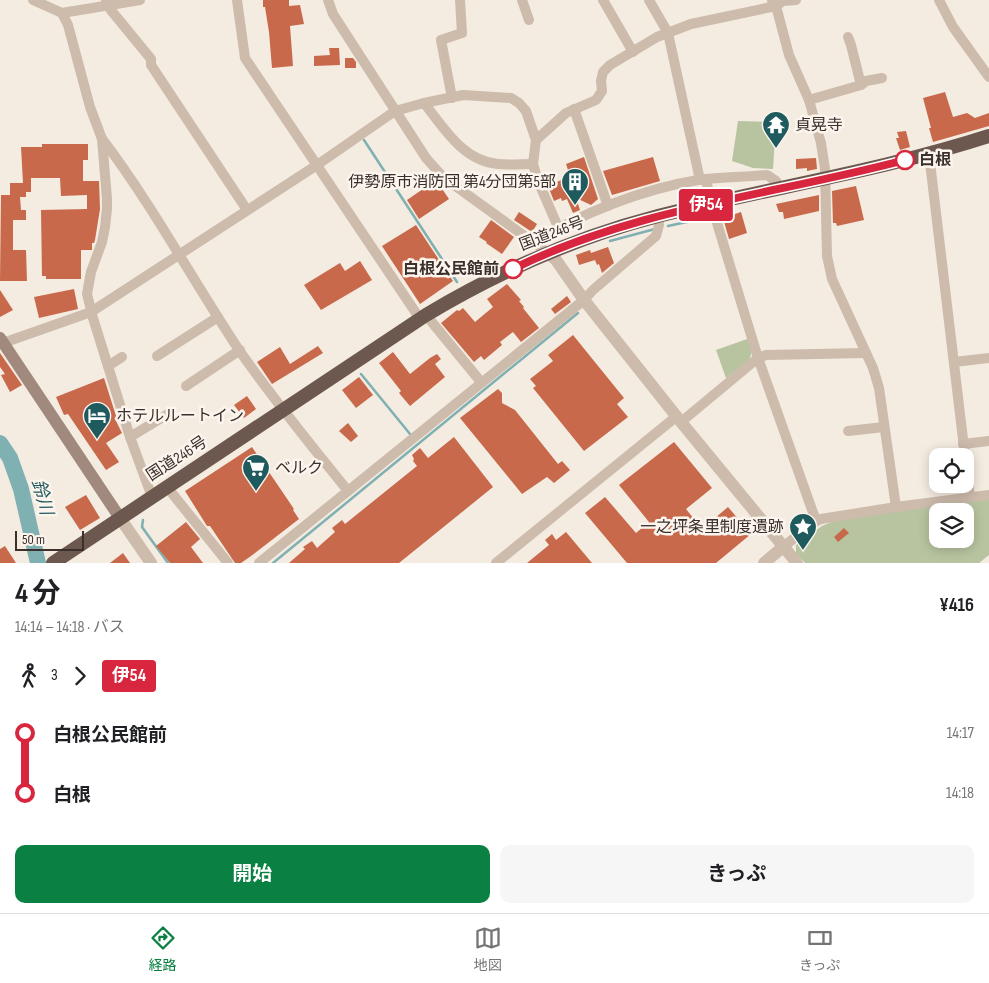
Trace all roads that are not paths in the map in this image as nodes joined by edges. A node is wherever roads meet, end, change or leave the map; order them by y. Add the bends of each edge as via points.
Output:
1 (33, 0) edge
2 (140, 0) edge
3 (237, 0) edge
4 (328, 0) edge
5 (522, 0) edge
6 (603, 0) edge
7 (649, 0) edge
8 (796, 0) edge
9 (938, 0) edge
10 (462, 1) edge
11 (107, 2) edge
12 (774, 3) edge
13 (62, 13) junction
14 (530, 20) dead end
15 (668, 33) junction
16 (848, 37) dead end
17 (633, 52) junction
18 (989, 77) edge
19 (882, 78) dead end
20 (860, 85) junction
21 (452, 98) junction
22 (808, 100) junction
23 (424, 103) junction
24 (574, 109) junction
25 (395, 111) junction
26 (989, 136) edge
27 (102, 139) junction
28 (536, 140) junction
29 (929, 154) junction
30 (533, 164) junction
31 (317, 165) junction
32 (825, 179) junction
33 (703, 180) junction
34 (781, 189) junction
35 (709, 194) dead end
36 (608, 206) junction
37 (247, 210) junction
38 (714, 213) dead end
39 (658, 216) junction
40 (558, 227) junction
41 (534, 242) junction
42 (548, 253) junction
43 (180, 255) junction
44 (584, 300) junction
45 (91, 312) junction
46 (218, 317) junction
47 (423, 317) junction
48 (1, 342) edge
49 (240, 350) junction
50 (866, 352) junction
51 (157, 356) dead end
52 (122, 357) dead end
53 (758, 358) junction
54 (989, 358) edge
55 (954, 362) junction
56 (108, 366) junction
57 (481, 382) junction
58 (186, 386) dead end
59 (282, 411) junction
60 (168, 414) dead end
61 (679, 419) junction
62 (884, 427) junction
63 (848, 431) dead end
64 (130, 437) junction
65 (989, 441) edge
66 (963, 444) junction
67 (964, 448) edge
68 (167, 487) junction
69 (348, 492) junction
70 (969, 493) edge
71 (989, 495) edge
72 (152, 497) junction
73 (970, 497) junction
74 (896, 507) junction
75 (120, 518) junction
76 (816, 521) junction
77 (784, 547) junction
78 (53, 563) edge
79 (151, 563) edge
80 (228, 563) edge
81 (259, 563) edge
82 (496, 563) edge
83 (764, 563) edge
84 (797, 563) edge

1 - 13 street
2 - 11 street
3 - 31 street via 244,58
4 - 25 street via 333,14
5 - 14 street
6 - 17 street
7 - 15 street
8 - 12 street
9 - 18 street via 953,28
10 - 21 street via 462,33 441,40
11 - 13 street
11 - 37 street via 151,60 151,65
12 - 15 street
12 - 22 street via 789,56
13 - 27 street
15 - 17 street
15 - 33 street
16 - 20 street
17 - 24 street via 603,72 602,91 596,100
19 - 20 street
20 - 22 street
21 - 23 street
21 - 28 street via 463,95 511,98 526,110
22 - 32 street via 821,143
23 - 25 street
23 - 30 street via 457,144 474,157 496,164
24 - 28 street
24 - 36 street
25 - 31 street
25 - 41 street via 426,158 443,177
26 - 29 highway, 国道246号
27 - 43 street
27 - 45 street via 108,209 87,294
28 - 30 street
29 - 32 highway, 国道246号
29 - 55 street
30 - 40 street
31 - 37 street
31 - 47 street
32 - 34 highway, 国道246号
32 - 50 street via 827,256 832,279
33 - 34 street via 767,175
33 - 35 street
33 - 36 street via 645,193
34 - 39 highway, 国道246号
36 - 40 street
37 - 43 street
38 - 53 street
39 - 42 highway, 国道246号
39 - 44 street via 656,236
40 - 41 street
41 - 42 street
42 - 44 street
42 - 47 highway, 国道246号 via 452,299
43 - 45 street
43 - 46 street
44 - 57 street
44 - 61 street
45 - 48 street
45 - 56 street
46 - 49 street
46 - 51 street
47 - 57 street
47 - 59 highway, 国道246号
48 - 75 main road
49 - 58 street
49 - 59 street
50 - 53 street via 766,355
50 - 62 street via 879,388
52 - 56 street
53 - 61 street
53 - 76 street
54 - 55 street
55 - 66 street
56 - 64 street
57 - 69 street
59 - 68 highway, 国道246号
59 - 69 street
60 - 64 street
61 - 77 street
61 - 82 street
62 - 63 street
62 - 74 street
64 - 72 street
65 - 66 street
66 - 67 street
68 - 72 highway, 国道246号
68 - 80 street
69 - 81 street
70 - 73 street
71 - 73 street
72 - 75 highway, 国道246号
73 - 74 street
74 - 76 street
75 - 78 highway, 国道246号
75 - 79 street
76 - 77 street
77 - 83 street
77 - 84 street

